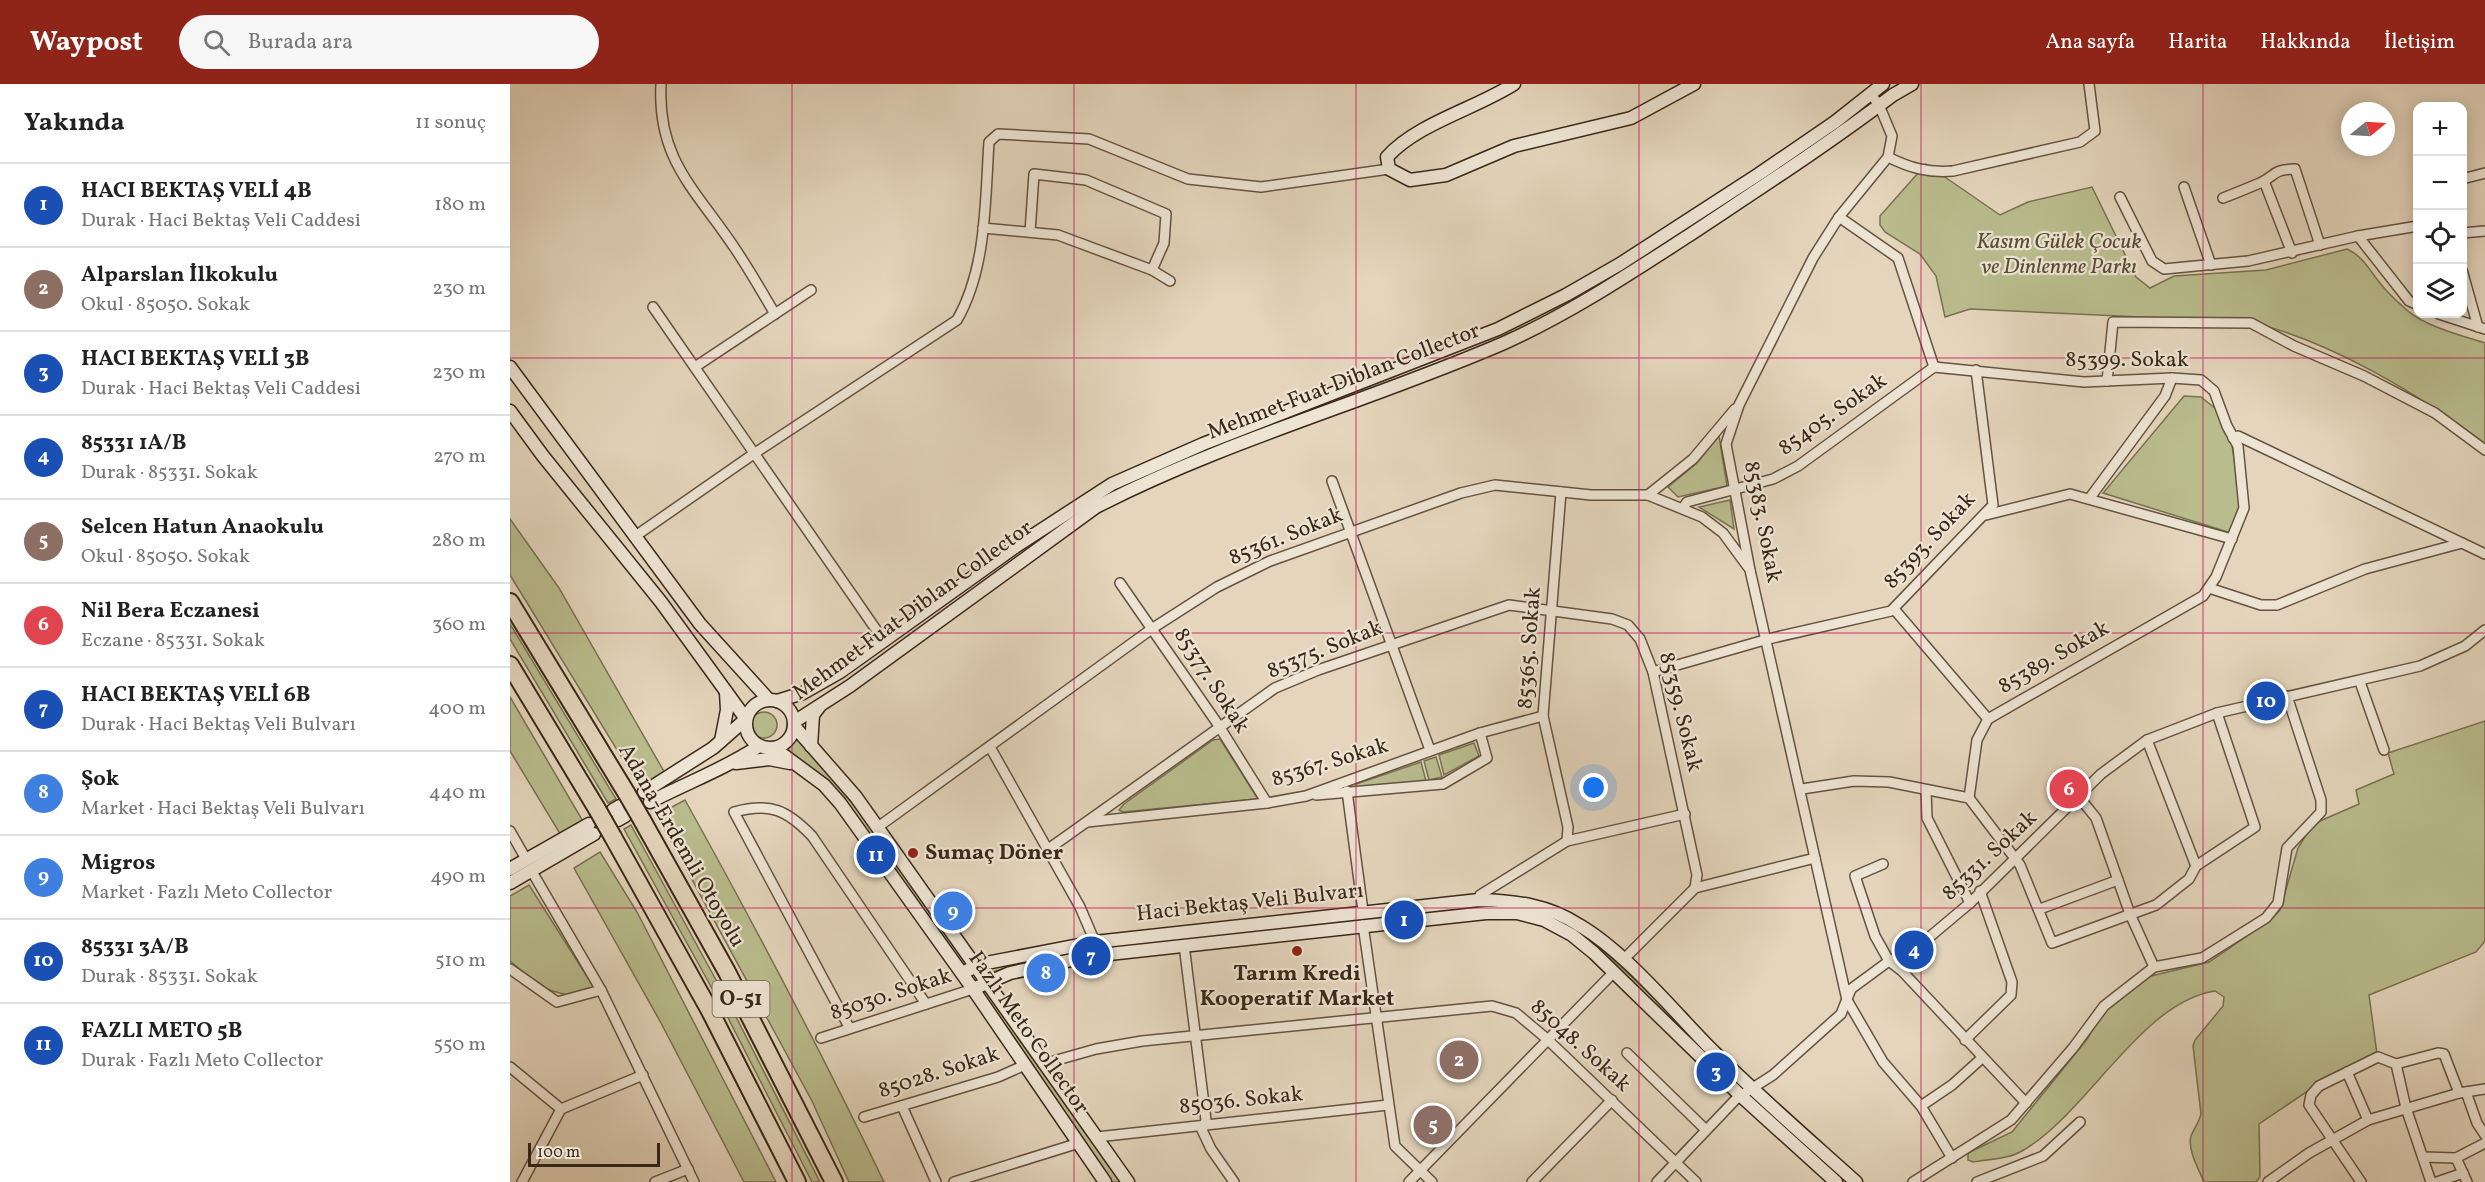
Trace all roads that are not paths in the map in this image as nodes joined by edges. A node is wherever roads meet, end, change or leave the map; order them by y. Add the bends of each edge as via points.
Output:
1 (661, 84) edge
2 (1514, 84) edge
3 (1694, 84) edge
4 (1883, 84) edge
5 (1912, 84) edge
6 (2089, 84) edge
7 (1867, 88) edge
8 (1879, 105) junction
9 (1888, 157) junction
10 (1389, 169) junction
11 (2485, 173) edge
12 (2467, 179) edge
13 (2264, 181) junction
14 (2184, 187) dead end
15 (2120, 197) dead end
16 (2223, 198) dead end
17 (1839, 217) junction
18 (2413, 227) edge
19 (983, 228) junction
20 (2485, 231) edge
21 (1030, 232) junction
22 (2467, 233) edge
23 (2358, 236) junction
24 (2320, 245) junction
25 (2292, 253) junction
26 (2211, 265) junction
27 (1152, 270) junction
28 (1170, 281) dead end
29 (2467, 283) edge
30 (812, 290) dead end
31 (2413, 303) edge
32 (653, 307) dead end
33 (775, 314) junction
34 (2451, 318) edge
35 (2481, 328) edge
36 (695, 367) junction
37 (1934, 367) junction
38 (510, 368) edge
39 (1976, 370) junction
40 (2172, 378) junction
41 (2107, 381) junction
42 (1739, 405) junction
43 (510, 411) edge
44 (2233, 438) junction
45 (2485, 450) edge
46 (755, 453) junction
47 (1332, 481) dead end
48 (1735, 490) junction
49 (1561, 492) junction
50 (1648, 495) junction
51 (2089, 499) junction
52 (1683, 508) junction
53 (1986, 515) junction
54 (1352, 531) junction
55 (634, 537) junction
56 (2232, 539) junction
57 (2462, 543) junction
58 (2485, 554) edge
59 (1750, 570) junction
60 (1120, 583) dead end
61 (2209, 588) junction
62 (510, 602) edge
63 (1894, 609) junction
64 (1553, 612) junction
65 (1153, 628) junction
66 (2485, 630) edge
67 (1768, 639) junction
68 (884, 641) junction
69 (1391, 645) junction
70 (510, 665) edge
71 (1653, 672) junction
72 (2360, 682) junction
73 (726, 690) junction
74 (2287, 696) junction
75 (773, 700) junction
76 (821, 704) junction
77 (2217, 713) junction
78 (1543, 716) junction
79 (746, 719) junction
80 (1988, 719) junction
81 (794, 724) junction
82 (1219, 728) junction
83 (1480, 733) junction
84 (2147, 740) junction
85 (721, 741) junction
86 (759, 746) junction
87 (811, 746) junction
88 (990, 747) junction
89 (774, 748) junction
90 (1430, 750) junction
91 (2384, 750) dead end
92 (732, 764) junction
93 (796, 764) junction
94 (1346, 783) junction
95 (1802, 789) junction
96 (1926, 790) junction
97 (1348, 795) junction
98 (1306, 796) junction
99 (2079, 797) junction
100 (1969, 798) junction
101 (1267, 802) junction
102 (626, 808) junction
103 (1684, 814) junction
104 (1086, 822) junction
105 (878, 827) junction
106 (591, 829) dead end
107 (510, 831) edge
108 (1567, 841) junction
109 (1047, 850) junction
110 (1815, 858) junction
111 (2016, 858) junction
112 (1883, 864) dead end
113 (529, 865) junction
114 (2196, 866) junction
115 (510, 869) edge
116 (2118, 880) junction
117 (510, 884) edge
118 (1695, 888) junction
119 (1980, 891) junction
120 (1479, 900) junction
121 (1970, 903) junction
122 (2040, 909) junction
123 (1363, 911) junction
124 (2130, 914) junction
125 (1363, 925) junction
126 (1095, 942) junction
127 (1184, 945) junction
128 (1623, 960) junction
129 (1889, 961) junction
130 (976, 966) junction
131 (2154, 968) junction
132 (510, 969) edge
133 (1614, 972) junction
134 (962, 973) junction
135 (987, 983) junction
136 (973, 989) junction
137 (601, 990) junction
138 (1847, 1000) junction
139 (926, 1004) junction
140 (1375, 1017) junction
141 (849, 1027) junction
142 (1196, 1035) junction
143 (821, 1038) dead end
144 (1547, 1039) junction
145 (1965, 1040) junction
146 (1627, 1053) dead end
147 (1982, 1058) junction
148 (1043, 1064) junction
149 (2396, 1064) junction
150 (1025, 1065) junction
151 (513, 1069) edge
152 (2347, 1072) junction
153 (643, 1075) junction
154 (510, 1081) edge
155 (1752, 1089) junction
156 (2485, 1089) edge
157 (2462, 1093) junction
158 (1741, 1096) junction
159 (1612, 1100) junction
160 (2026, 1104) junction
161 (1388, 1105) junction
162 (902, 1106) junction
163 (1921, 1106) junction
164 (2406, 1108) junction
165 (561, 1109) junction
166 (864, 1117) dead end
167 (2368, 1120) junction
168 (2080, 1122) dead end
169 (1204, 1125) junction
170 (1706, 1130) junction
171 (2485, 1136) edge
172 (1097, 1137) junction
173 (2333, 1142) junction
174 (1078, 1143) junction
175 (2485, 1143) edge
176 (2423, 1157) junction
177 (1952, 1158) junction
178 (2456, 1158) junction
179 (1676, 1162) junction
180 (688, 1168) junction
181 (1420, 1171) junction
182 (2465, 1177) edge
183 (2272, 1181) edge
184 (522, 1182) edge
185 (655, 1182) edge
186 (694, 1182) edge
187 (796, 1182) edge
188 (834, 1182) edge
189 (936, 1182) edge
190 (954, 1182) edge
191 (1105, 1182) edge
192 (1128, 1182) edge
193 (1234, 1182) edge
194 (1409, 1182) edge
195 (1432, 1182) edge
196 (1533, 1182) edge
197 (1657, 1182) edge
198 (1696, 1182) edge
199 (1836, 1182) edge
200 (1856, 1182) edge
201 (1912, 1182) edge
202 (1977, 1182) edge
203 (2361, 1182) edge
204 (2431, 1182) edge
205 (2437, 1182) edge

1 - 33 street via 665,132 680,173 734,246
2 - 10 main road via 1400,143 1387,157
3 - 10 main road via 1631,118 1514,146 1446,175 1410,180
4 - 7 main road, Mehmet Fuat Diblan Collector
5 - 8 main road, Mehmet Fuat Diblan Collector
6 - 9 street via 2095,131 2080,142 1953,171 1932,172
7 - 8 street
7 - 68 main road, Mehmet Fuat Diblan Collector via 1835,122 1620,264 1566,295 1498,328 1112,484 1015,547
8 - 9 street via 1892,136
8 - 76 main road, Mehmet Fuat Diblan Collector via 1783,174 1624,277 1505,342 1141,484 1096,507
9 - 17 street, 85383. Sokak
10 - 19 street via 1261,187 1188,179 1089,139 998,134 989,142
11 - 12 street
13 - 16 street
13 - 24 street via 2269,174 2295,168
13 - 25 street
14 - 26 street
15 - 26 street via 2152,261 2164,269
17 - 37 street via 1898,258
17 - 42 street, 85383. Sokak via 1808,268
18 - 23 street
19 - 21 street
19 - 46 street via 970,298 957,320
20 - 22 street
21 - 27 street via 1058,235
21 - 27 street via 1034,174 1086,180 1166,214 1164,243
23 - 24 street
23 - 31 street
24 - 25 street
25 - 26 street
27 - 28 street
29 - 35 street
30 - 33 street
32 - 36 street
33 - 36 street
34 - 35 street
36 - 46 street
37 - 39 street, 85399. Sokak
37 - 48 street, 85405. Sokak via 1797,466 1773,479
38 - 55 main road
39 - 41 street, 85399. Sokak
39 - 53 street, 85393. Sokak via 1993,505
40 - 41 street, 85399. Sokak
40 - 44 street, 85399. Sokak via 2201,380 2214,391
40 - 51 street via 2165,396
41 - 45 street via 2113,322 2251,323 2435,413
42 - 48 street, 85383. Sokak via 1726,444
42 - 50 street via 1693,459
43 - 73 main road
44 - 56 street, 85399. Sokak via 2238,446 2244,508
44 - 57 street via 2238,436
46 - 55 street
46 - 68 street
47 - 54 street
48 - 52 street, 85405. Sokak via 1688,502
48 - 59 street, 85383. Sokak
49 - 50 street, 85361. Sokak
49 - 54 street, 85361. Sokak via 1495,485
49 - 64 street, 85365. Sokak
50 - 52 street, 85361. Sokak
51 - 53 street via 2070,494
51 - 56 street
52 - 59 street, 85361. Sokak via 1723,533
53 - 63 street, 85393. Sokak
54 - 65 street, 85361. Sokak via 1270,561 1217,587
54 - 69 street
55 - 75 main road via 700,624
56 - 61 street, 85399. Sokak
57 - 58 street
57 - 61 street via 2365,569 2277,605 2261,605
59 - 67 street, 85383. Sokak
60 - 65 street, 85377. Sokak
61 - 80 street, 85389. Sokak via 2203,596
62 - 102 highway, Adana-Erdemli Otoyolu / O-51
63 - 67 street, 85393. Sokak
63 - 80 street
64 - 69 street, 85375. Sokak via 1509,605
64 - 71 street, 85359. Sokak via 1612,619 1628,625 1640,639
64 - 78 street, 85365. Sokak
65 - 82 street, 85377. Sokak
65 - 88 street, 85361. Sokak
66 - 72 street, 85331. Sokak via 2465,646 2420,666
67 - 71 street, 85393. Sokak
67 - 95 street, 85383. Sokak
68 - 75 main road, Mehmet Fuat Diblan Collector via 803,693
69 - 82 street, 85375. Sokak via 1275,688
69 - 90 street
70 - 102 highway, Adana-Erdemli Otoyolu / O-51
71 - 103 street, 85359. Sokak
72 - 74 street, 85331. Sokak
72 - 91 street
73 - 79 main road
73 - 85 main road
74 - 77 street, 85331. Sokak
74 - 131 street via 2321,800 2321,812 2287,848 2278,903 2266,918 2202,958
75 - 79 main road via 754,705
75 - 81 main road via 790,710
76 - 81 main road, Mehmet Fuat Diblan Collector
76 - 87 main road via 813,715
77 - 84 street, 85331. Sokak
77 - 114 street via 2254,827
78 - 83 street, 85367. Sokak
78 - 108 street, 85365. Sokak via 1568,827
79 - 85 main road
79 - 86 main road via 748,735
80 - 100 street, 85389. Sokak via 1977,740
81 - 87 main road, Fazlı Meto Collector
81 - 89 main road via 788,740
82 - 101 street, 85377. Sokak
82 - 104 street, 85375. Sokak
83 - 90 street, 85367. Sokak
83 - 97 street via 1486,758 1443,784
84 - 99 street, 85331. Sokak via 2101,774
84 - 114 street
85 - 102 main road
86 - 89 main road
86 - 92 main road
87 - 105 main road, Fazlı Meto Collector
88 - 105 street, 85361. Sokak
88 - 109 street
89 - 93 main road, Fazlı Meto Collector
90 - 94 street, 85367. Sokak
92 - 93 main road via 769,759
92 - 102 main road
93 - 134 main road, Fazlı Meto Collector via 840,803
94 - 97 street
94 - 98 street, 85367. Sokak
95 - 96 street via 1854,781 1889,782
95 - 110 street, 85383. Sokak
96 - 100 street
96 - 121 street via 1928,818
97 - 98 street
97 - 123 street
98 - 101 street, 85367. Sokak
99 - 111 street, 85331. Sokak
99 - 116 street via 2096,818
100 - 111 street
101 - 104 street, 85367. Sokak
102 - 187 highway, Adana-Erdemli Otoyolu / O-51, bridge via 613,837 710,1011
102 - 188 highway, Adana-Erdemli Otoyolu / O-51 via 727,972
103 - 108 street
103 - 118 street, 85359. Sokak via 1697,875
104 - 109 street, 85375. Sokak
105 - 130 main road, Fazlı Meto Collector
106 - 113 main road
107 - 113 street
108 - 120 street via 1480,895
109 - 126 street
110 - 118 street
110 - 138 street, 85383. Sokak
111 - 119 street, 85331. Sokak
111 - 122 street
112 - 129 street via 1855,876 1875,936
113 - 115 main road
113 - 117 main road
113 - 137 street
114 - 124 street via 2189,879 2156,904
116 - 122 street
116 - 124 street
118 - 128 street
119 - 121 street, 85331. Sokak
119 - 145 street via 2012,982 2011,995
120 - 123 main road, Haci Bektaş Veli Bulvarı
120 - 128 main road, Haci Bektaş Veli Bulvarı via 1540,906 1580,925
121 - 129 street, 85331. Sokak via 1914,950
122 - 124 street via 2052,943
123 - 126 main road, Haci Bektaş Veli Bulvarı
124 - 131 street
125 - 127 main road, Haci Bektaş Veli Bulvarı
125 - 133 main road, Haci Bektaş Veli Bulvarı via 1517,913 1544,920 1572,935
125 - 140 street
126 - 130 main road, Haci Bektaş Veli Bulvarı
127 - 135 main road, Haci Bektaş Veli Bulvarı via 1038,966
127 - 142 street
128 - 155 main road, Haci Bektaş Veli Bulvarı
129 - 138 street, 85331. Sokak via 1851,989
129 - 145 street
130 - 134 main road, Haci Bektaş Veli Bulvarı
130 - 135 main road, Fazlı Meto Collector
131 - 160 street via 2104,1006
132 - 137 street via 557,1002
133 - 144 street
133 - 158 main road, Haci Bektaş Veli Bulvarı
134 - 136 main road, Fazlı Meto Collector
135 - 136 main road, Haci Bektaş Veli Bulvarı
135 - 148 main road, Fazlı Meto Collector
136 - 139 street, 85030. Sokak
136 - 150 main road, Fazlı Meto Collector
137 - 153 street
138 - 155 street, 85331. Sokak via 1841,1014
138 - 163 street, 85383. Sokak via 1883,1062
139 - 141 street, 85030. Sokak
139 - 141 street via 812,836 796,819 762,807 734,812
140 - 142 street, 85048. Sokak
140 - 144 street, 85048. Sokak via 1492,1006 1516,1013
140 - 161 street
141 - 143 street, 85030. Sokak
142 - 148 street, 85048. Sokak via 1096,1049
142 - 169 street
144 - 159 street, 85048. Sokak
144 - 181 street
145 - 147 street
146 - 170 street
147 - 160 street
147 - 163 street
148 - 172 main road, Fazlı Meto Collector
149 - 152 street via 2378,1057
149 - 157 street via 2444,1054
149 - 164 street
150 - 162 street, 85028. Sokak
150 - 174 main road, Fazlı Meto Collector
151 - 154 street
151 - 165 street
152 - 167 street
152 - 173 street via 2319,1086 2309,1105
153 - 165 street
153 - 180 street
155 - 158 street, 85331. Sokak
155 - 200 main road, Haci Bektaş Veli Bulvarı
156 - 157 street
157 - 164 street
157 - 171 street
158 - 170 street, 85331. Sokak
158 - 199 main road, Haci Bektaş Veli Bulvarı
159 - 179 street, 85048. Sokak
159 - 196 street
160 - 177 street via 1992,1134
161 - 169 street, 85036. Sokak
161 - 181 street via 1395,1146
162 - 166 street, 85028. Sokak
162 - 189 street
163 - 177 street, 85383. Sokak
164 - 167 street
164 - 176 street
165 - 184 street
167 - 173 street
168 - 202 street via 2043,1156
169 - 172 street, 85036. Sokak
169 - 193 street via 1202,1130 1211,1149
170 - 179 street, 85331. Sokak
172 - 192 main road, Fazlı Meto Collector
173 - 183 street via 2309,1153
173 - 203 street
174 - 190 street
174 - 191 main road, Fazlı Meto Collector
175 - 178 street
176 - 178 street
176 - 204 street
177 - 201 street
178 - 182 street
179 - 197 street, 85331. Sokak
179 - 198 street, 85048. Sokak
180 - 185 street
180 - 186 street
181 - 194 street
181 - 195 street
182 - 205 street

